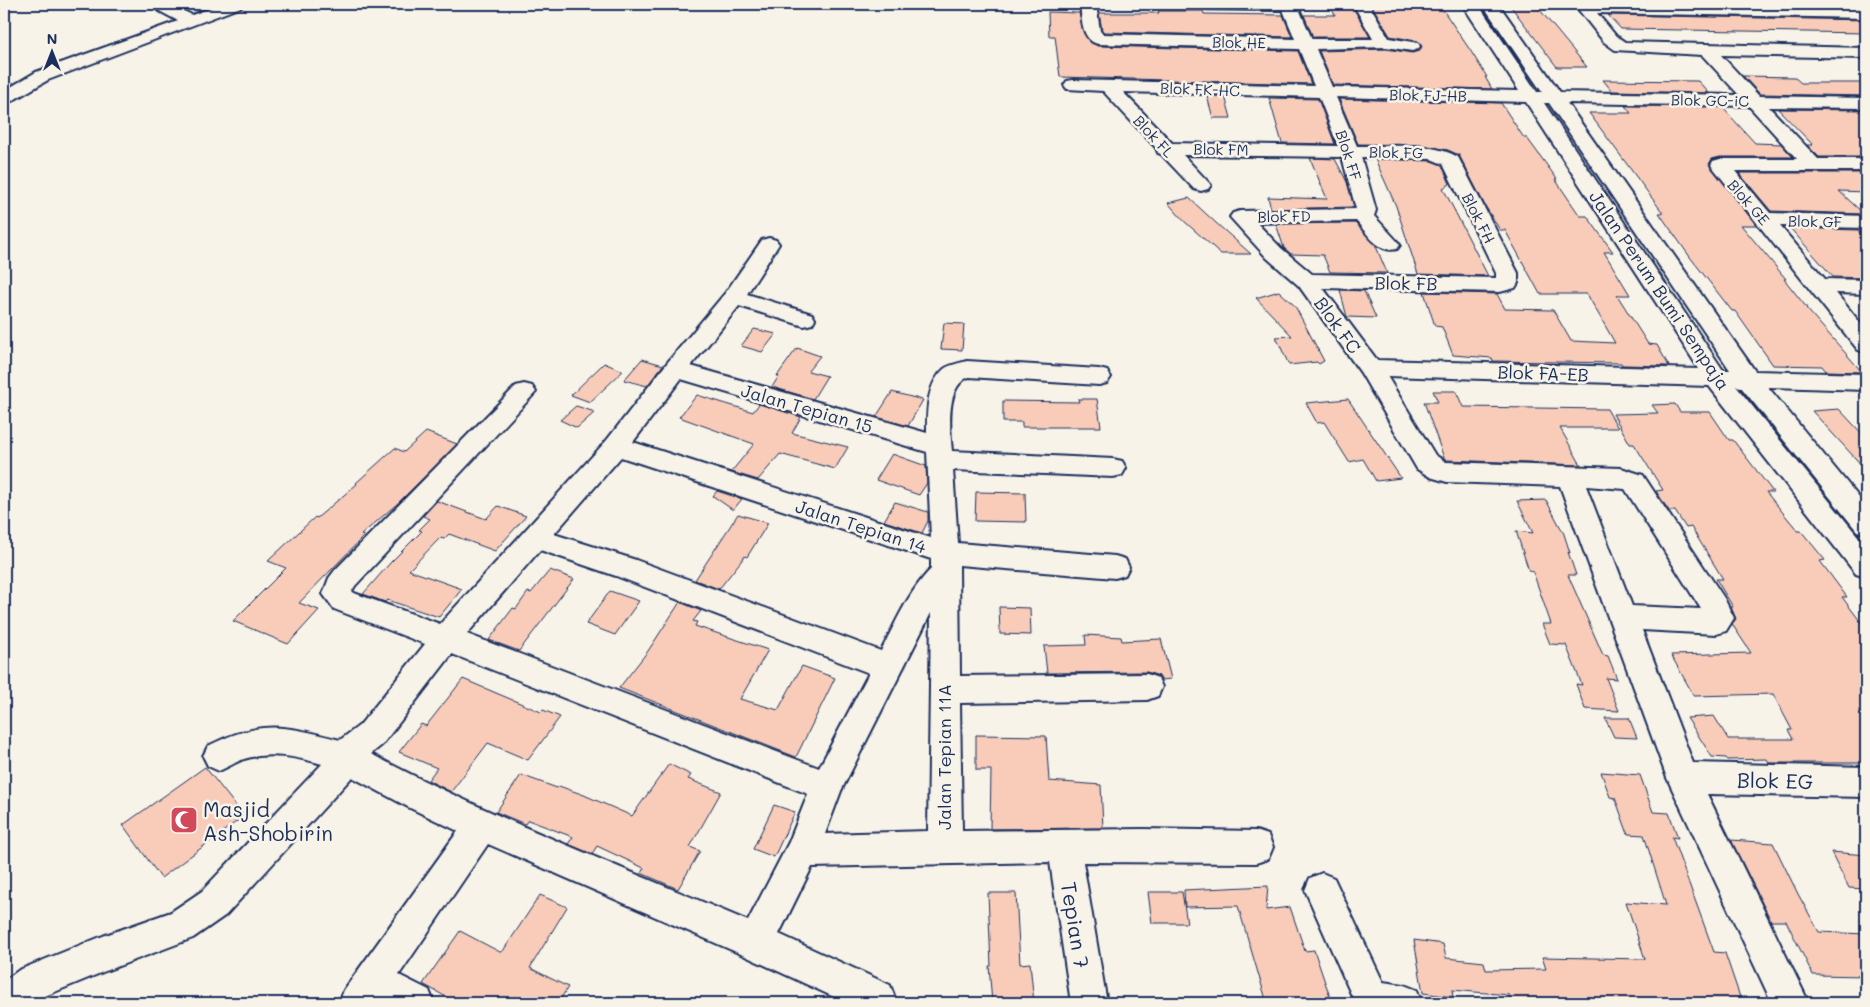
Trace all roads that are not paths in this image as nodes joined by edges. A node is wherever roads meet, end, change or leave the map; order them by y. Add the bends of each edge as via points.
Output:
1 (157, 4) edge
2 (1088, 4) edge
3 (1206, 4) edge
4 (1361, 4) edge
5 (1470, 4) edge
6 (1490, 4) edge
7 (228, 5) edge
8 (1289, 5) edge
9 (1584, 6) edge
10 (1744, 8) edge
11 (1866, 13) edge
12 (191, 22) junction
13 (1378, 43) junction
14 (1306, 44) junction
15 (1412, 46) dead end
16 (1707, 50) junction
17 (1793, 52) junction
18 (1866, 53) edge
19 (1073, 85) dead end
20 (1108, 86) junction
21 (1326, 92) junction
22 (1554, 97) junction
23 (4, 98) edge
24 (1530, 98) junction
25 (1664, 99) junction
26 (1754, 101) junction
27 (1866, 103) edge
28 (1680, 118) dead end
29 (1165, 149) junction
30 (1350, 151) junction
31 (1441, 155) joint
32 (1812, 164) junction
33 (1866, 165) edge
34 (1201, 185) dead end
35 (1361, 215) junction
36 (1765, 219) junction
37 (1866, 222) edge
38 (769, 244) dead end
39 (1390, 245) dead end
40 (1307, 281) junction
41 (1504, 283) joint
42 (1819, 286) junction
43 (1866, 287) edge
44 (734, 297) junction
45 (804, 319) dead end
46 (1866, 345) edge
47 (1370, 368) junction
48 (675, 369) junction
49 (1099, 377) dead end
50 (1717, 378) junction
51 (1748, 379) junction
52 (1866, 382) edge
53 (524, 392) dead end
54 (616, 446) junction
55 (939, 453) junction
56 (1113, 468) dead end
57 (1570, 477) junction
58 (1866, 524) edge
59 (535, 538) junction
60 (945, 563) junction
61 (1115, 566) dead end
62 (1866, 566) edge
63 (1622, 617) junction
64 (446, 639) junction
65 (888, 666) junction
66 (1147, 687) dead end
67 (944, 690) junction
68 (219, 756) dead end
69 (346, 757) junction
70 (1683, 778) junction
71 (1866, 782) edge
72 (827, 786) junction
73 (482, 826) junction
74 (1064, 846) junction
75 (945, 847) junction
76 (1256, 847) dead end
77 (802, 851) junction
78 (1322, 890) dead end
79 (756, 942) junction
80 (365, 992) edge
81 (876, 998) dead end
82 (1383, 1002) edge
83 (5, 1003) edge
84 (416, 1003) edge
85 (1089, 1003) edge
86 (1790, 1003) edge

1 - 12 street
2 - 14 street, Blok HE via 1094,37 1104,39
3 - 8 street
4 - 13 street
5 - 24 street, Jalan Perum Bumi Sempaja
6 - 22 street, Jalan Perum Bumi Sempaja
7 - 12 street
8 - 14 street, Blok FF
9 - 10 street
9 - 16 street via 1610,39 1622,47
10 - 11 street
10 - 17 street
12 - 23 street via 42,76
13 - 14 street, Blok HE
13 - 15 street, Blok HE
14 - 21 street, Blok FF
16 - 17 street
16 - 26 street
17 - 18 street
19 - 20 street, Blok FK-HC
20 - 21 street, Blok FK-HC
20 - 29 street, Blok FL
21 - 24 street, Blok FJ-HB
21 - 30 street, Blok FF
22 - 24 street, Blok FJ-HB
22 - 25 street, Blok GC-iC
22 - 51 street, Jalan Perum Bumi Sempaja
24 - 50 street, Jalan Perum Bumi Sempaja
25 - 26 street, Blok GC-iC
25 - 28 street
26 - 27 street, Blok GC-iC
26 - 32 street
29 - 30 street, Blok FM
29 - 34 street, Blok FL
30 - 31 street, Blok FG
30 - 35 street, Blok FF via 1366,210
31 - 41 street, Blok FH via 1450,162 1507,273 1507,283
32 - 33 street
32 - 36 street, Blok GE via 1720,166
35 - 39 street
35 - 40 street, Blok FD via 1240,217 1274,254
36 - 37 street, Blok GF
36 - 42 street, Blok GE
38 - 44 street
40 - 41 street, Blok FB
40 - 47 street, Blok FC
42 - 43 street
42 - 46 street, Blok GE
44 - 45 street
44 - 48 street
47 - 50 street, Blok FA-EB
47 - 57 street, Blok FC via 1431,466 1447,472
48 - 54 street
48 - 55 street, Jalan Tepian 15
49 - 55 street, Jalan Tepian 11A via 967,369 953,374 944,387 939,404
50 - 51 street
50 - 62 street, Jalan Perum Bumi Sempaja
51 - 52 street
51 - 58 street, Jalan Perum Bumi Sempaja
53 - 64 street via 339,586 337,594 344,602
54 - 59 street
54 - 60 street, Jalan Tepian 14
55 - 56 street, Jalan Tepian 15
55 - 60 street, Jalan Tepian 11A
57 - 63 street
57 - 63 street, Blok FC via 1621,478 1634,482 1720,618 1716,622 1702,622
59 - 64 street
59 - 65 street via 626,568
60 - 61 street, Jalan Tepian 14
60 - 65 street
60 - 67 street, Jalan Tepian 11A
63 - 70 street
64 - 69 street via 370,734
64 - 72 street
65 - 72 street
66 - 67 street
67 - 75 street, Jalan Tepian 11A
68 - 69 street via 244,745 270,740 291,741
69 - 73 street
69 - 83 street via 214,903 181,926 32,983
70 - 71 street, Blok EG
70 - 86 street
72 - 77 street
73 - 79 street
73 - 80 street
74 - 75 street, Jalan Tepian 11A
74 - 76 street, Jalan Tepian 11A
74 - 85 street, Tepian 7
75 - 77 street
77 - 79 street
78 - 82 street
79 - 81 street
80 - 84 street

